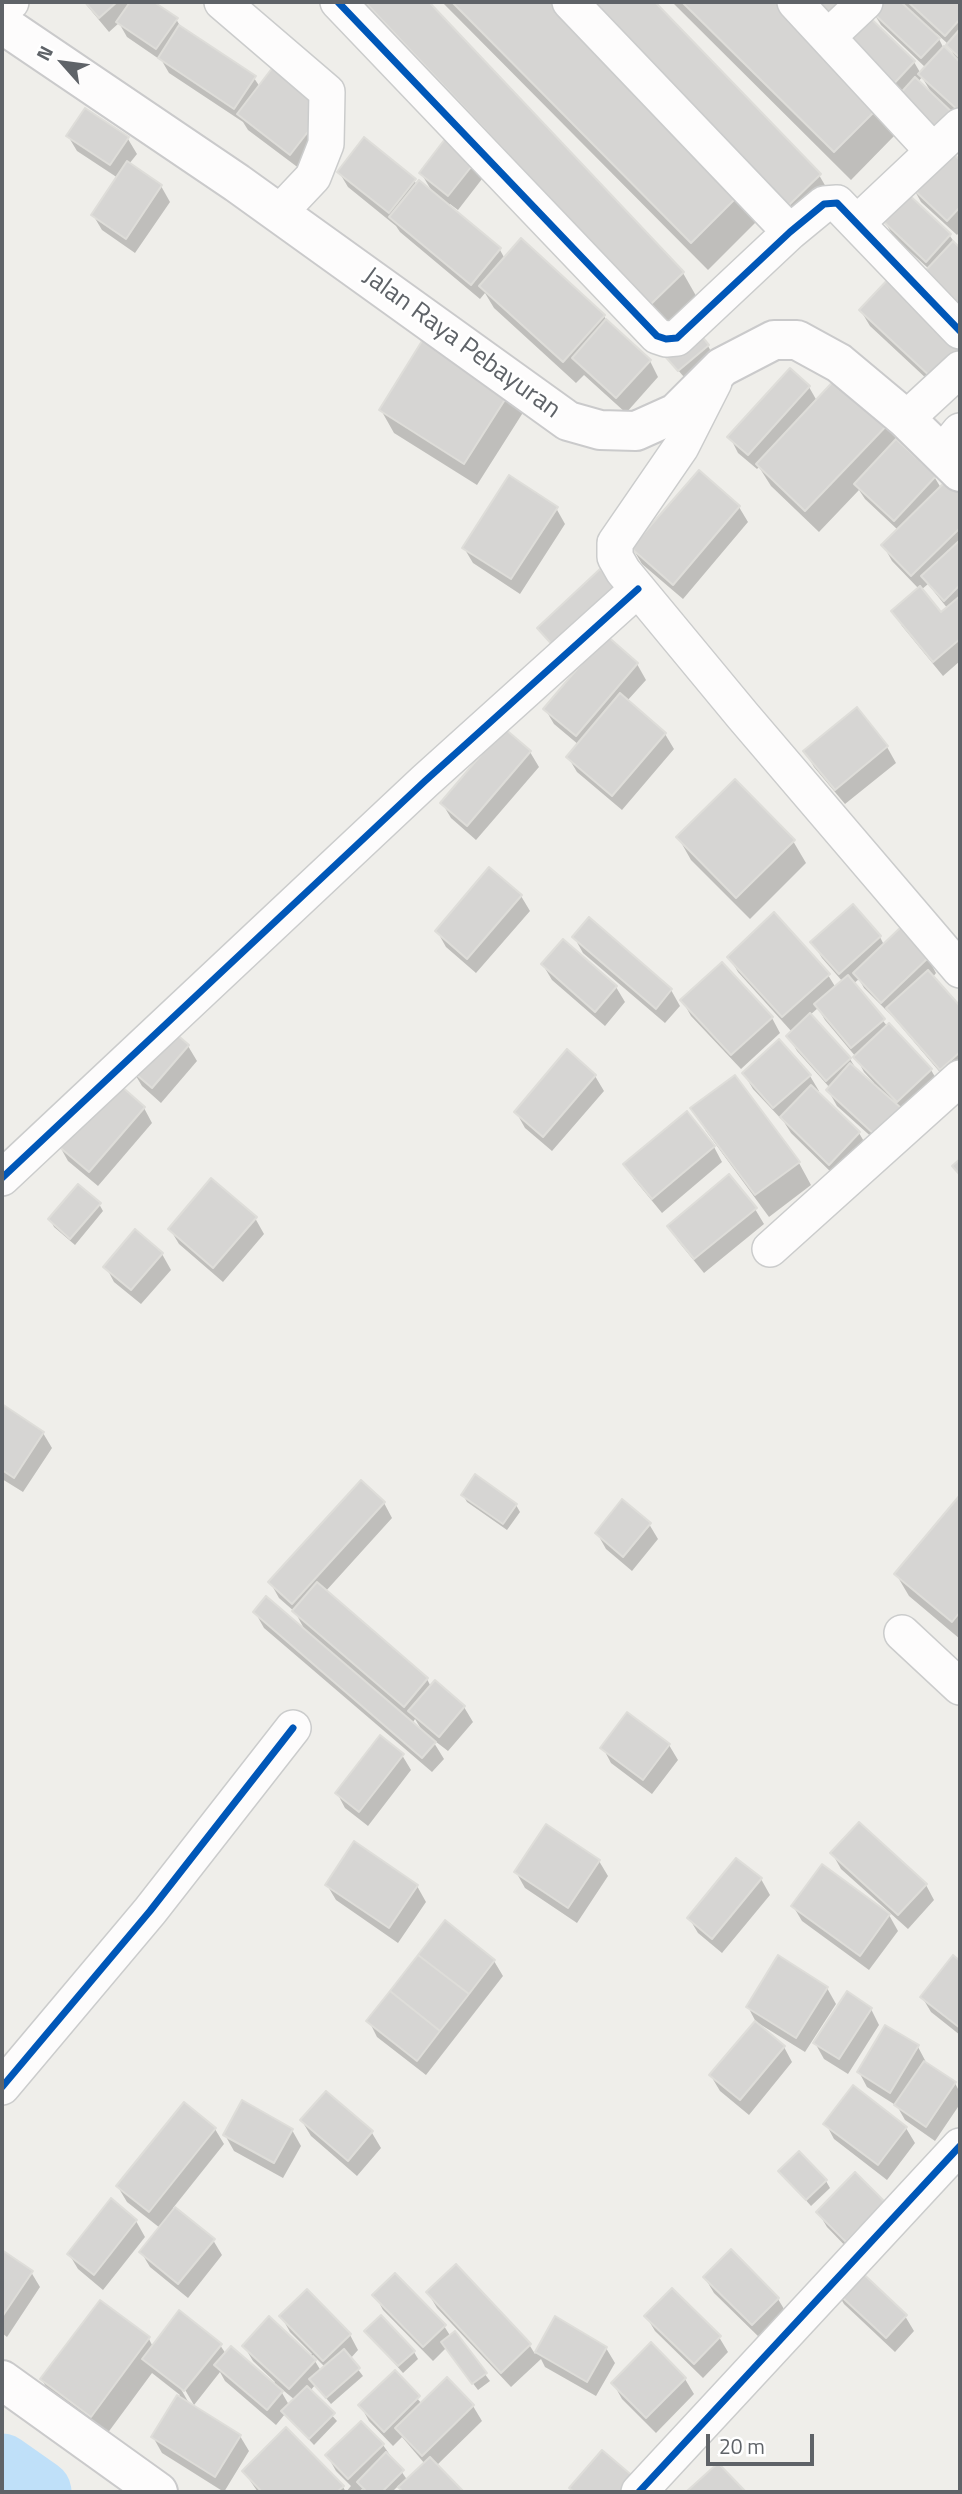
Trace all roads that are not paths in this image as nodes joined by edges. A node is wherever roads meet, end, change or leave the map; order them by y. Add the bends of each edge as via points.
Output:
1 (11, 2) edge
2 (222, 2) edge
3 (338, 2) edge
4 (570, 2) edge
5 (795, 2) edge
6 (865, 2) edge
7 (2, 10) edge
8 (2, 24) edge
9 (828, 37) junction
10 (960, 126) edge
11 (933, 150) junction
12 (279, 213) junction
13 (857, 223) junction
14 (790, 232) junction
15 (960, 331) edge
16 (722, 366) junction
17 (960, 369) edge
18 (906, 419) junction
19 (954, 452) edge
20 (638, 589) junction
21 (960, 970) edge
22 (960, 1078) edge
23 (2, 1178) edge
24 (770, 1249) dead end
25 (902, 1633) dead end
26 (960, 1687) edge
27 (293, 1728) dead end
28 (2, 2087) edge
29 (960, 2146) edge
30 (2, 2379) edge
31 (158, 2492) edge
32 (639, 2492) edge

1 - 7 street
2 - 12 street via 327,92 326,144 313,177
3 - 14 street via 657,336 677,338
4 - 14 street
5 - 9 street
6 - 9 street
8 - 12 main road, Jalan Raya Pebayuran
9 - 11 street
10 - 11 street
11 - 13 street
12 - 16 main road, Jalan Raya Pebayuran via 568,421 600,430 636,431 676,413
13 - 14 street via 837,203 824,204
13 - 15 street
16 - 18 main road, Jalan Raya Pebayuran via 774,340 797,340 839,363
16 - 20 street via 681,447 615,542 615,557
17 - 18 street
18 - 19 main road, Jalan Raya Pebayuran
20 - 21 street
20 - 23 street via 425,781
22 - 24 street
25 - 26 street
27 - 28 street via 150,1911
29 - 32 street
30 - 31 main road

